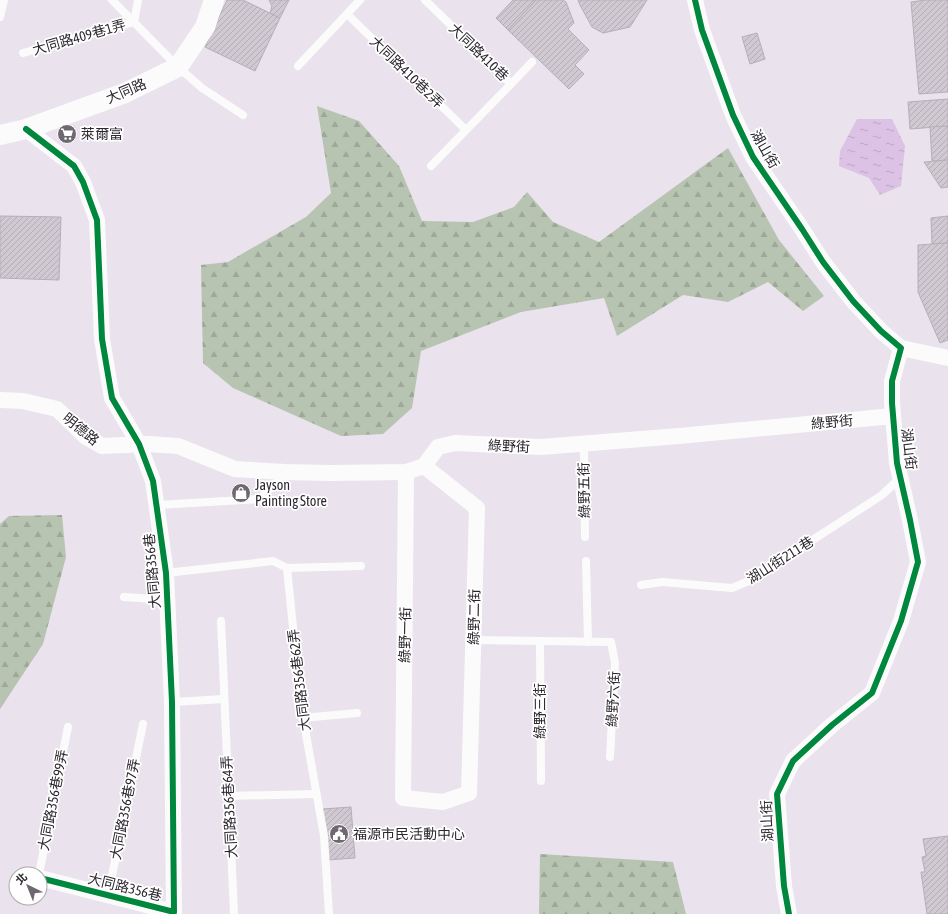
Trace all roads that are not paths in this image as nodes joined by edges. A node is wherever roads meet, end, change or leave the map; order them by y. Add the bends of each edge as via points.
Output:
1 (4, 0) edge
2 (112, 0) edge
3 (138, 0) edge
4 (214, 0) edge
5 (360, 0) edge
6 (425, 0) edge
7 (695, 0) edge
8 (347, 14) junction
9 (0, 17) edge
10 (134, 22) junction
11 (23, 52) dead end
12 (532, 62) dead end
13 (298, 66) dead end
14 (178, 67) junction
15 (511, 84) junction
16 (244, 115) dead end
17 (26, 129) junction
18 (466, 130) junction
19 (0, 135) edge
20 (431, 166) dead end
21 (901, 348) junction
22 (948, 358) edge
23 (0, 400) edge
24 (893, 416) junction
25 (139, 444) junction
26 (584, 444) junction
27 (424, 466) junction
28 (285, 472) junction
29 (406, 472) junction
30 (900, 478) junction
31 (157, 505) junction
32 (585, 537) dead end
33 (586, 561) dead end
34 (361, 566) dead end
35 (287, 568) junction
36 (166, 573) junction
37 (641, 585) dead end
38 (124, 597) dead end
39 (168, 600) junction
40 (221, 621) dead end
41 (473, 640) junction
42 (540, 641) junction
43 (588, 642) junction
44 (224, 699) junction
45 (172, 702) junction
46 (356, 713) dead end
47 (302, 718) junction
48 (143, 724) dead end
49 (68, 727) dead end
50 (610, 757) dead end
51 (540, 781) dead end
52 (469, 793) joint
53 (316, 794) junction
54 (228, 796) junction
55 (41, 866) edge
56 (48, 880) edge
57 (108, 895) junction
58 (234, 914) edge
59 (329, 914) edge
60 (789, 914) edge

1 - 9 lane
2 - 10 lane
3 - 10 lane
4 - 14 street, 大同路 via 205,27
5 - 8 lane
6 - 15 lane, 大同路410巷
7 - 21 street, 湖山街 via 702,30 733,115 753,157 823,262 853,301
8 - 13 lane
8 - 18 lane, 大同路410巷2弄
10 - 11 lane, 大同路409巷1弄
10 - 14 lane
12 - 15 lane, 大同路410巷
14 - 16 lane via 202,88
14 - 17 street, 大同路 via 125,93
15 - 18 lane
17 - 19 street, 大同路
17 - 25 street, 大同路356巷 via 74,166 83,182 97,220 102,339 112,398
18 - 20 lane
21 - 22 street
21 - 24 street, 湖山街 via 892,381
23 - 25 street, 明德路 via 23,401 57,409 86,437 102,446
24 - 26 street, 綠野街
24 - 30 street, 湖山街
25 - 28 street via 178,446 235,469
25 - 31 street, 大同路356巷 via 153,481
26 - 27 street, 綠野街 via 541,447 455,443 438,447
26 - 32 lane, 綠野五街
27 - 29 street
27 - 41 street, 綠野二街 via 477,508
28 - 29 street
28 - 31 lane via 260,499
29 - 52 street, 綠野一街 via 403,798 443,802
30 - 37 lane, 湖山街211巷 via 882,495 751,580 732,588 662,582
30 - 60 street, 湖山街 via 918,562 901,621 872,693 832,725 794,761 777,794 784,886
31 - 36 street, 大同路356巷
33 - 43 lane
34 - 35 lane
35 - 36 lane via 273,561
35 - 47 lane, 大同路356巷62弄
36 - 39 street, 大同路356巷
38 - 39 lane
39 - 45 street, 大同路356巷
40 - 44 lane, 大同路356巷64弄
41 - 42 lane
41 - 52 street, 綠野二街
42 - 43 lane
42 - 51 lane, 綠野三街
43 - 50 lane, 綠野六街 via 611,642 615,663
44 - 45 lane
44 - 54 lane, 大同路356巷64弄
45 - 57 street, 大同路356巷 via 174,912
46 - 47 lane
47 - 53 lane, 大同路356巷62弄
48 - 57 lane, 大同路356巷97弄
49 - 55 lane, 大同路356巷99弄
53 - 54 lane
53 - 59 lane, 大同路356巷62弄 via 324,836
54 - 58 lane, 大同路356巷64弄
56 - 57 street, 大同路356巷

